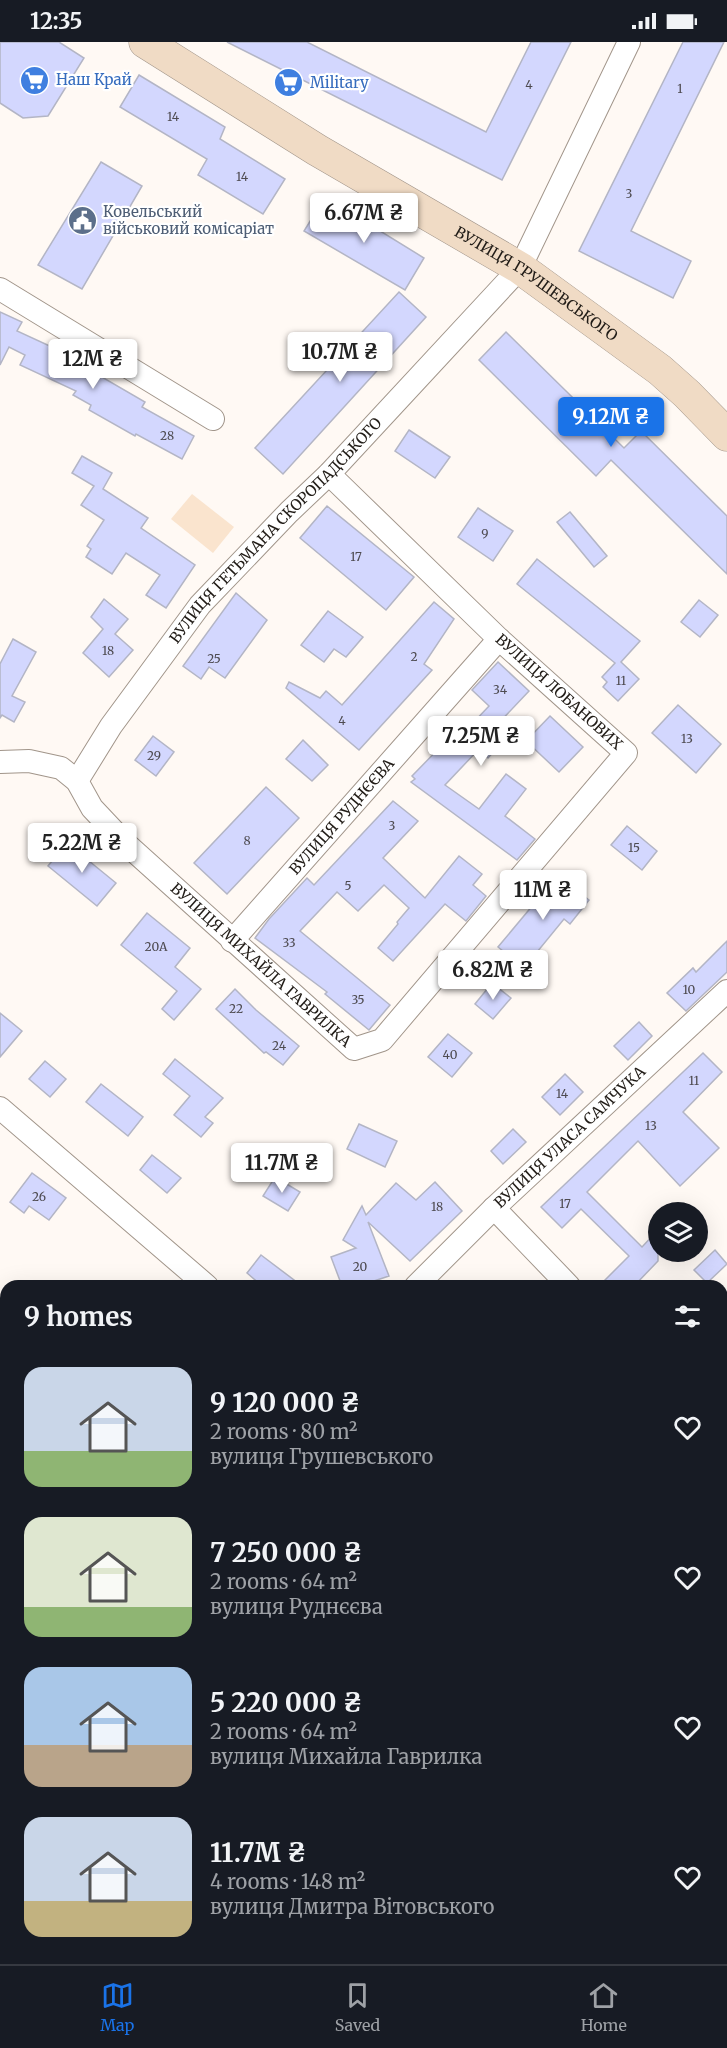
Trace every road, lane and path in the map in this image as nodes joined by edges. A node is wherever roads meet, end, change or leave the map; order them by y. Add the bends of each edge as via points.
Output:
1 (145, 42) edge
2 (628, 42) edge
3 (520, 268) junction
4 (0, 289) edge
5 (213, 419) dead end
6 (727, 435) edge
7 (329, 474) junction
8 (499, 639) junction
9 (0, 762) edge
10 (77, 781) junction
11 (232, 941) junction
12 (727, 991) edge
13 (354, 1049) joint
14 (0, 1108) edge
15 (494, 1208) junction
16 (200, 1280) edge
17 (422, 1280) edge
18 (563, 1280) edge

1 - 3 street, ВУЛИЦЯ ГРУШЕВСЬКОГО via 317,150
2 - 3 street, ВУЛИЦЯ ГЕТЬМАНА СКОРОПАДСЬКОГО
3 - 6 street, ВУЛИЦЯ ГРУШЕВСЬКОГО via 660,369
3 - 7 street, ВУЛИЦЯ ГЕТЬМАНА СКОРОПАДСЬКОГО
4 - 5 street
7 - 8 street, ВУЛИЦЯ ЛОБАНОВИХ
7 - 10 street, ВУЛИЦЯ ГЕТЬМАНА СКОРОПАДСЬКОГО via 200,605 111,726
8 - 11 street, ВУЛИЦЯ РУДНЄЄВА
8 - 13 street, ВУЛИЦЯ ЛОБАНОВИХ via 626,753 382,1040
9 - 10 street via 29,761 61,768
10 - 11 street, ВУЛИЦЯ МИХАЙЛА ГАВРИЛКА via 92,808 124,842
11 - 13 street, ВУЛИЦЯ МИХАЙЛА ГАВРИЛКА
12 - 15 street, ВУЛИЦЯ УЛАСА САМЧУКА
14 - 16 street
15 - 17 street, ВУЛИЦЯ УЛАСА САМЧУКА
15 - 18 street

